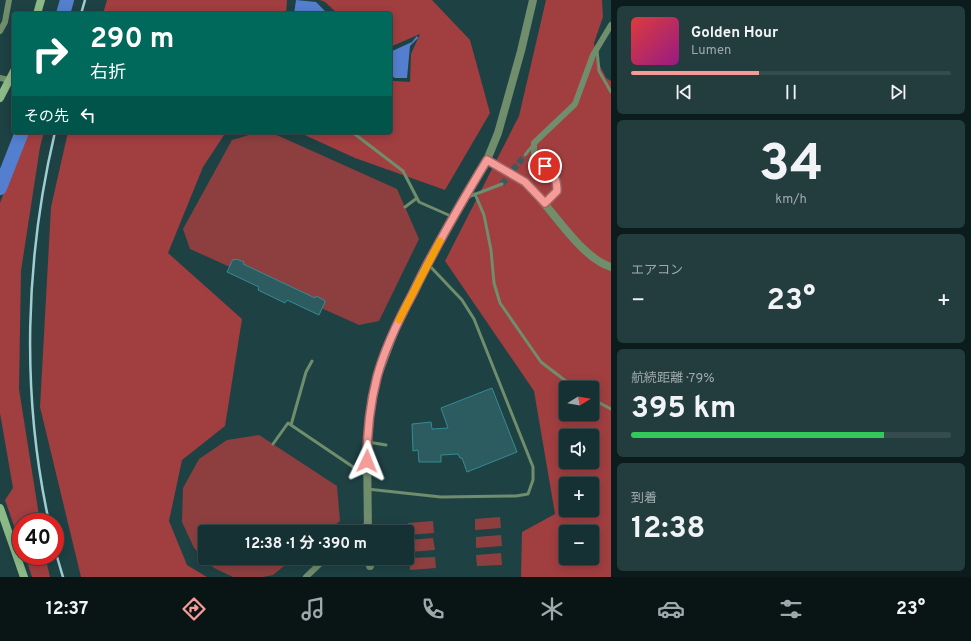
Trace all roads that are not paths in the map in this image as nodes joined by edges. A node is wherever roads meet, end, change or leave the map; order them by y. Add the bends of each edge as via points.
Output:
1 (9, 0) edge
2 (41, 0) edge
3 (533, 0) edge
4 (38, 12) edge
5 (611, 25) edge
6 (0, 31) edge
7 (597, 48) junction
8 (12, 75) edge
9 (0, 78) edge
10 (9, 80) junction
11 (611, 92) edge
12 (0, 98) edge
13 (355, 134) edge
14 (534, 144) junction
15 (525, 155) tunnel mouth
16 (487, 160) junction
17 (502, 184) tunnel mouth
18 (475, 194) junction
19 (417, 198) junction
20 (464, 198) junction
21 (545, 203) junction
22 (405, 207) dead end
23 (453, 217) junction
24 (428, 263) junction
25 (611, 267) edge
26 (312, 361) dead end
27 (566, 381) edge
28 (599, 403) edge
29 (611, 409) edge
30 (291, 425) junction
31 (368, 442) junction
32 (273, 444) dead end
33 (386, 445) dead end
34 (367, 476) junction
35 (367, 489) junction
36 (0, 508) edge
37 (368, 525) edge
38 (319, 565) edge
39 (24, 577) edge
40 (306, 577) edge

1 - 6 street via 5,22
2 - 4 main road
3 - 16 street via 498,133
5 - 7 street
7 - 11 lane via 599,71
7 - 14 street via 575,104
8 - 10 main road
9 - 10 street
10 - 12 main road
13 - 19 lane via 403,171
14 - 15 lane
14 - 21 street via 534,155 554,173 557,182 557,191
16 - 20 street
16 - 21 street via 525,182
17 - 18 lane
18 - 20 lane
18 - 27 lane via 484,215 494,283 500,303 540,362
19 - 22 lane
19 - 23 lane via 419,202
20 - 23 street
21 - 25 street via 592,257
23 - 24 street
24 - 31 street via 398,322 378,375 370,411
24 - 35 lane via 462,300 474,319 533,467 533,480 528,494 516,496 441,497
26 - 30 lane via 306,372
28 - 29 lane
30 - 32 lane via 288,423
30 - 34 lane
31 - 33 lane
31 - 34 street
34 - 35 street
35 - 37 street
36 - 39 main road
38 - 40 street

